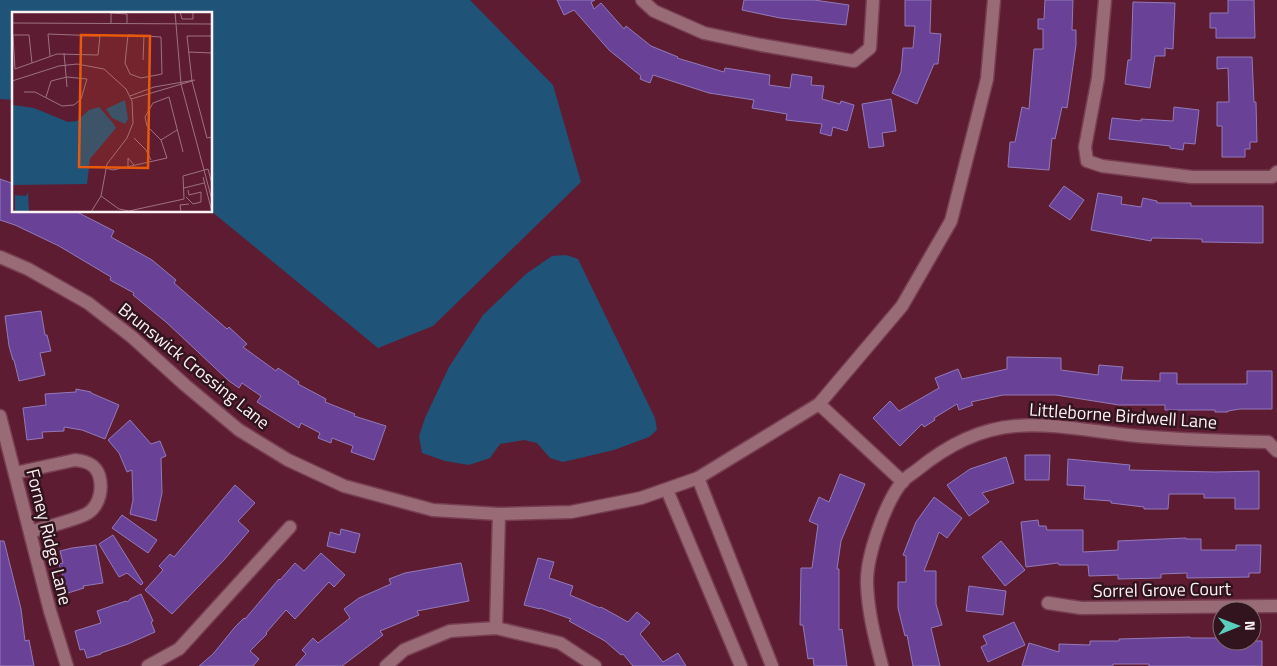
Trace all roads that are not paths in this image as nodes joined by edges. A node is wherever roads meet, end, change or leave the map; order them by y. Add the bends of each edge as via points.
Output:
1 (642, 0) edge
2 (873, 0) edge
3 (994, 0) edge
4 (1105, 0) edge
5 (1277, 172) edge
6 (0, 257) edge
7 (819, 404) junction
8 (0, 416) edge
9 (1277, 450) edge
10 (15, 473) junction
11 (698, 478) junction
12 (903, 482) junction
13 (667, 490) junction
14 (499, 514) junction
15 (290, 527) dead end
16 (30, 532) junction
17 (1048, 603) dead end
18 (1277, 606) edge
19 (496, 628) junction
20 (67, 666) edge
21 (148, 666) edge
22 (386, 666) edge
23 (595, 666) edge
24 (741, 666) edge
25 (772, 666) edge
26 (882, 666) edge

1 - 2 street via 654,11 704,33 854,61 870,48
3 - 7 street, Brunswick Crossing Lane via 987,79 951,221 902,306
4 - 5 street via 1098,78 1085,147 1087,161 1102,166 1192,177 1272,177
6 - 14 street, Brunswick Crossing Lane via 88,303 239,430 288,460 344,486 433,510
7 - 11 street, Brunswick Crossing Lane
7 - 12 street
8 - 10 street, Forney Ridge Lane
9 - 12 street, Littleborne Birdwell Lane via 1268,442 1128,436 1052,426 1014,426 969,436 935,455
10 - 16 street, Forney Ridge Lane
10 - 16 street via 75,460 94,466 99,475 100,498 88,514
11 - 13 street, Brunswick Crossing Lane
11 - 25 street
12 - 26 street, Littleborne Birdwell Lane via 890,502 870,556 867,583 871,623
13 - 14 street, Brunswick Crossing Lane via 571,512
13 - 24 street
14 - 19 street
15 - 21 street via 179,649
16 - 20 street, Forney Ridge Lane
17 - 18 street, Sorrel Grove Court via 1080,608
19 - 22 street via 450,631 404,650
19 - 23 street via 560,643

